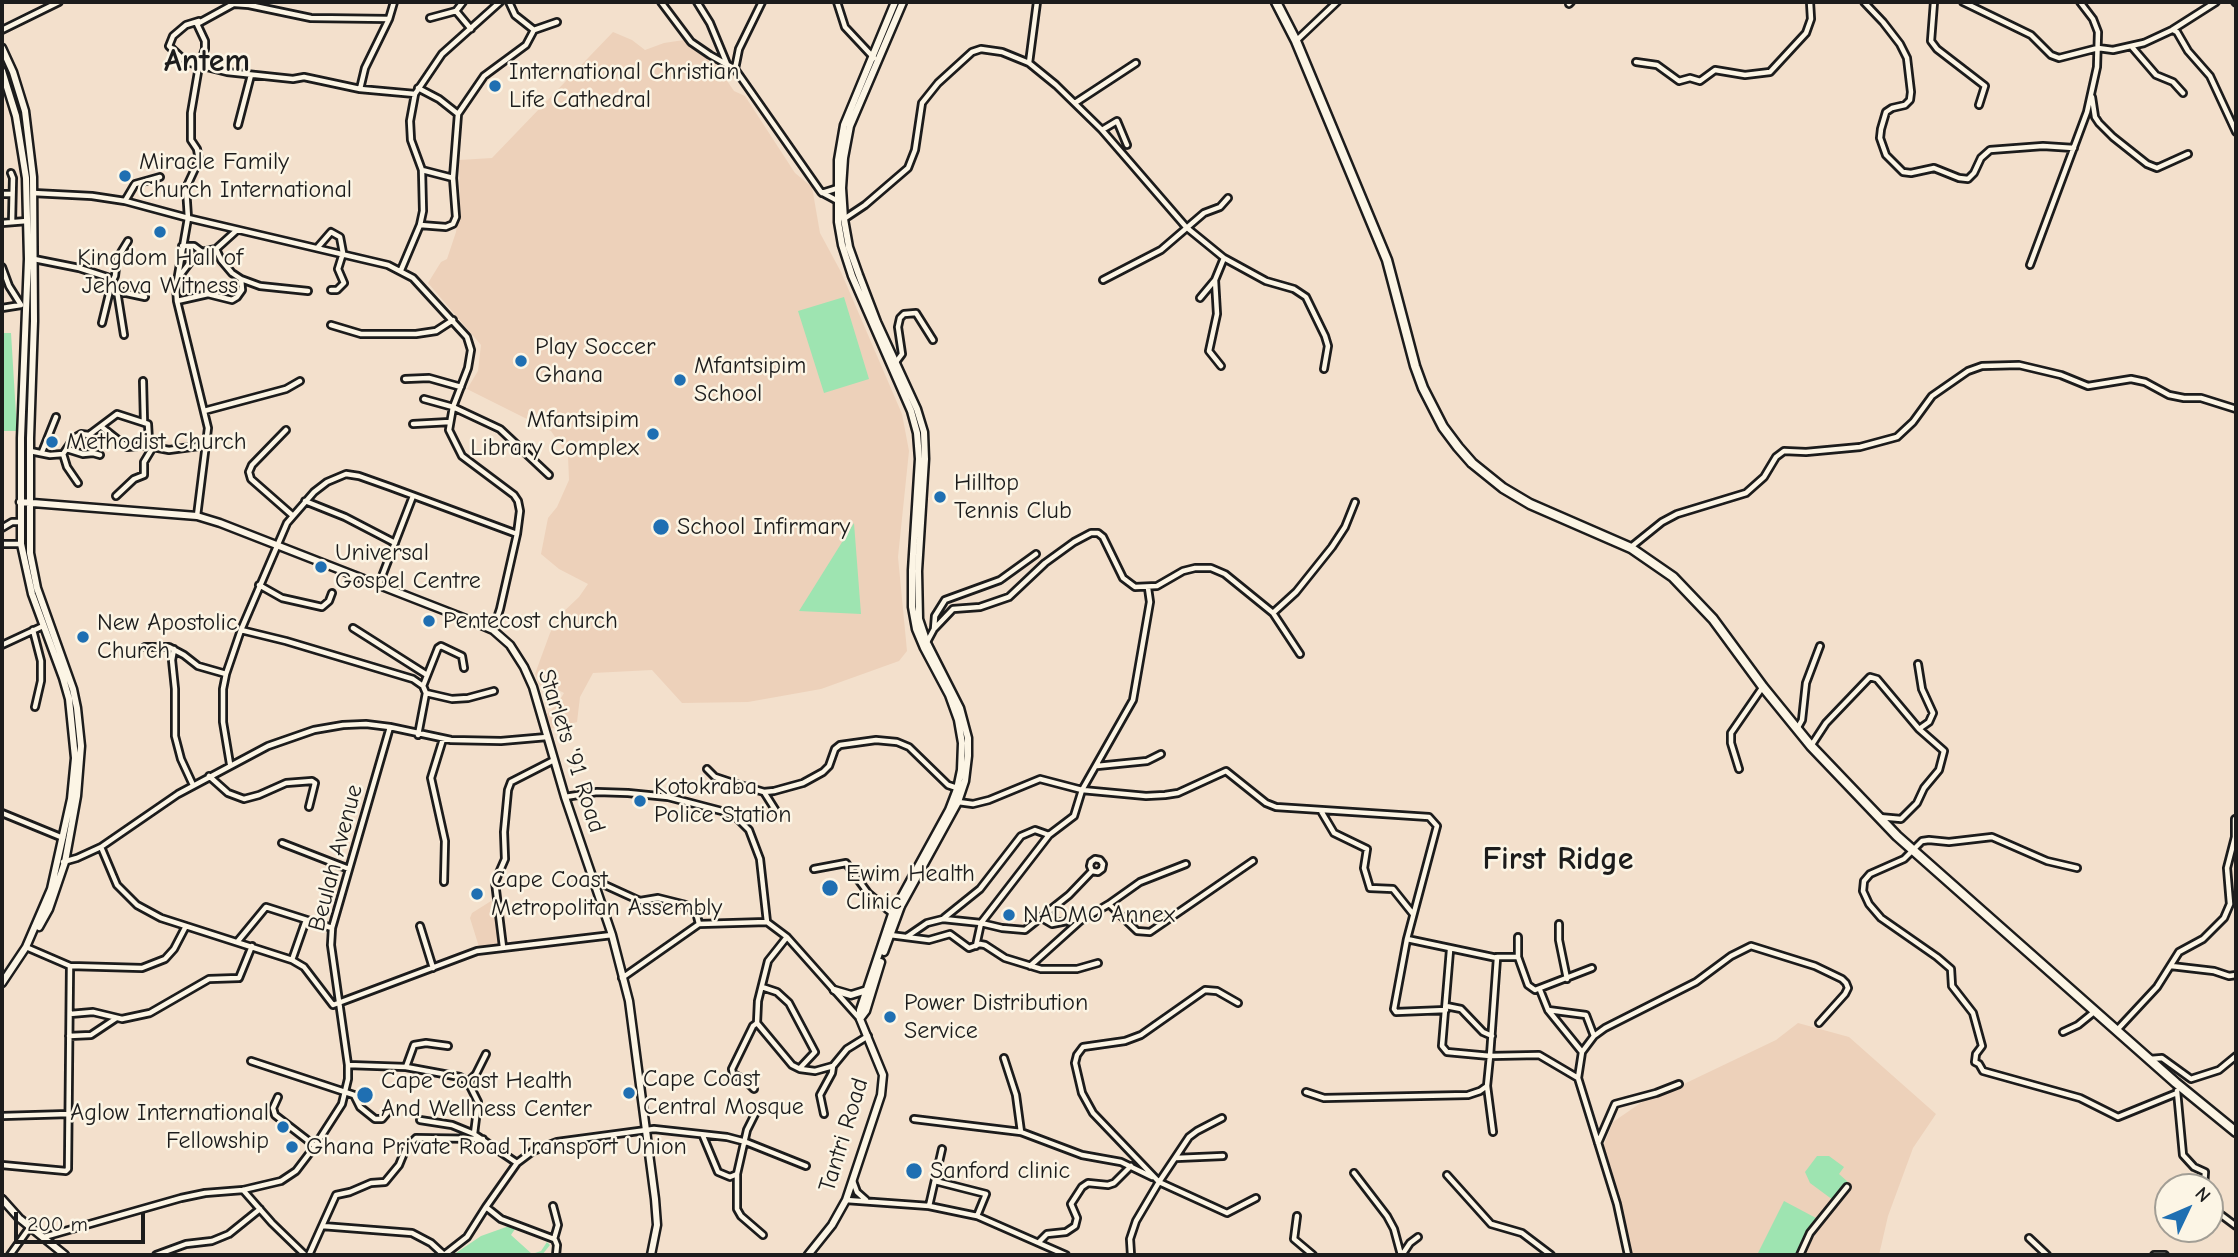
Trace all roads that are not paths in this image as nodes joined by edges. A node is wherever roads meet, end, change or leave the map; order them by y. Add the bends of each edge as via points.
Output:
1 (59, 2) edge
2 (224, 2) edge
3 (394, 2) edge
4 (463, 2) edge
5 (500, 2) edge
6 (509, 2) edge
7 (661, 2) edge
8 (697, 2) edge
9 (762, 2) edge
10 (837, 2) edge
11 (895, 2) edge
12 (903, 2) edge
13 (1037, 2) edge
14 (1276, 2) edge
15 (1337, 2) edge
16 (1810, 2) edge
17 (1864, 2) edge
18 (1934, 2) edge
19 (1964, 2) edge
20 (2080, 2) edge
21 (2216, 2) edge
22 (236, 3) edge
23 (258, 4) edge
24 (226, 8) junction
25 (456, 11) junction
26 (430, 18) dead end
27 (389, 19) junction
28 (200, 21) junction
29 (557, 22) dead end
30 (471, 29) junction
31 (2, 30) edge
32 (534, 30) junction
33 (2172, 30) junction
34 (1296, 41) junction
35 (2132, 47) junction
36 (2, 48) edge
37 (2098, 48) junction
38 (875, 59) junction
39 (1636, 62) dead end
40 (1028, 63) junction
41 (1136, 63) dead end
42 (728, 64) junction
43 (199, 66) junction
44 (735, 69) junction
45 (2, 71) edge
46 (251, 75) junction
47 (360, 89) junction
48 (418, 89) junction
49 (2183, 93) dead end
50 (415, 94) junction
51 (2091, 96) junction
52 (1075, 103) junction
53 (1979, 105) dead end
54 (458, 114) junction
55 (238, 125) dead end
56 (1102, 130) junction
57 (2236, 132) edge
58 (1127, 145) dead end
59 (2074, 148) junction
60 (2188, 154) dead end
61 (422, 170) junction
62 (10, 173) dead end
63 (160, 177) dead end
64 (453, 178) junction
65 (839, 188) junction
66 (33, 193) junction
67 (822, 193) junction
68 (2, 194) edge
69 (12, 194) junction
70 (1228, 198) dead end
71 (836, 200) junction
72 (125, 201) junction
73 (29, 218) junction
74 (188, 218) junction
75 (844, 219) junction
76 (12, 222) junction
77 (2, 223) edge
78 (420, 225) junction
79 (1186, 227) junction
80 (238, 229) junction
81 (844, 241) junction
82 (128, 242) dead end
83 (182, 246) junction
84 (318, 247) junction
85 (216, 249) junction
86 (202, 251) junction
87 (343, 253) junction
88 (1224, 258) junction
89 (34, 259) junction
90 (2030, 265) dead end
91 (2, 267) edge
92 (401, 270) junction
93 (178, 278) junction
94 (241, 279) junction
95 (4, 280) edge
96 (1103, 280) dead end
97 (1215, 280) junction
98 (112, 282) junction
99 (331, 290) dead end
100 (117, 291) junction
101 (308, 291) dead end
102 (145, 297) dead end
103 (1200, 298) dead end
104 (177, 301) junction
105 (23, 306) junction
106 (2, 308) edge
107 (453, 320) junction
108 (34, 321) junction
109 (25, 322) junction
110 (102, 323) dead end
111 (331, 325) dead end
112 (124, 335) dead end
113 (933, 340) dead end
114 (896, 362) junction
115 (1221, 366) dead end
116 (1324, 369) dead end
117 (405, 379) dead end
118 (143, 381) dead end
119 (300, 381) dead end
120 (461, 387) junction
121 (424, 399) dead end
122 (453, 407) junction
123 (2236, 409) edge
124 (204, 411) junction
125 (56, 417) dead end
126 (145, 422) junction
127 (450, 422) junction
128 (413, 424) dead end
129 (102, 428) junction
130 (286, 430) dead end
131 (21, 438) junction
132 (30, 438) junction
133 (151, 446) junction
134 (206, 446) junction
135 (30, 451) junction
136 (41, 452) junction
137 (65, 452) junction
138 (100, 455) dead end
139 (549, 475) dead end
140 (78, 483) dead end
141 (30, 490) junction
142 (116, 496) dead end
143 (413, 496) junction
144 (304, 501) junction
145 (20, 502) junction
146 (30, 502) junction
147 (1354, 502) dead end
148 (44, 503) junction
149 (292, 515) junction
150 (197, 516) junction
151 (20, 522) junction
152 (2, 528) edge
153 (517, 534) junction
154 (395, 543) junction
155 (2, 544) edge
156 (21, 544) junction
157 (277, 544) junction
158 (1630, 548) junction
159 (1036, 554) dead end
160 (259, 584) junction
161 (379, 584) junction
162 (1148, 588) junction
163 (332, 593) dead end
164 (1273, 613) junction
165 (43, 626) junction
166 (353, 628) dead end
167 (934, 629) junction
168 (33, 630) junction
169 (241, 630) junction
170 (493, 630) junction
171 (2, 645) edge
172 (925, 646) junction
173 (1820, 646) dead end
174 (145, 647) dead end
175 (174, 649) junction
176 (1300, 654) dead end
177 (1918, 664) dead end
178 (464, 668) dead end
179 (226, 674) junction
180 (427, 675) junction
181 (423, 686) junction
182 (1763, 687) junction
183 (494, 691) dead end
184 (426, 693) junction
185 (35, 707) dead end
186 (390, 727) junction
187 (1919, 729) junction
188 (1797, 730) junction
189 (418, 735) junction
190 (548, 737) junction
191 (443, 739) junction
192 (1811, 746) junction
193 (1161, 754) dead end
194 (554, 760) junction
195 (230, 764) junction
196 (1096, 766) junction
197 (707, 769) dead end
198 (1739, 769) dead end
199 (209, 776) junction
200 (194, 785) junction
201 (957, 789) junction
202 (1082, 790) junction
203 (764, 792) junction
204 (565, 797) junction
205 (958, 802) junction
206 (309, 807) dead end
207 (1321, 810) junction
208 (776, 811) dead end
209 (2, 813) edge
210 (1878, 817) junction
211 (2235, 819) edge
212 (1049, 835) junction
213 (63, 838) junction
214 (282, 843) dead end
215 (101, 847) junction
216 (1913, 850) junction
217 (1253, 861) dead end
218 (61, 862) junction
219 (1186, 864) dead end
220 (2077, 868) dead end
221 (348, 869) junction
222 (814, 869) dead end
223 (1092, 871) dead end
224 (594, 880) junction
225 (444, 883) dead end
226 (1109, 904) junction
227 (895, 915) junction
228 (1414, 915) junction
229 (1041, 917) junction
230 (1086, 917) junction
231 (943, 919) junction
232 (306, 920) junction
233 (767, 922) junction
234 (981, 923) junction
235 (699, 924) junction
236 (1559, 924) dead end
237 (186, 926) junction
238 (420, 926) dead end
239 (332, 928) junction
240 (888, 935) junction
241 (612, 936) junction
242 (908, 936) junction
243 (787, 937) junction
244 (1518, 937) dead end
245 (1407, 939) junction
246 (238, 941) junction
247 (27, 945) junction
248 (252, 946) junction
249 (976, 946) junction
250 (503, 947) junction
251 (1450, 950) junction
252 (1496, 957) junction
253 (1518, 957) junction
254 (292, 960) junction
255 (1098, 963) dead end
256 (2172, 965) junction
257 (70, 966) junction
258 (1030, 966) junction
259 (433, 968) junction
260 (1592, 968) dead end
261 (2236, 975) edge
262 (622, 978) junction
263 (1567, 979) junction
264 (2, 984) edge
265 (762, 987) junction
266 (834, 990) junction
267 (867, 990) junction
268 (1540, 990) junction
269 (1238, 1003) dead end
270 (340, 1004) junction
271 (1446, 1008) junction
272 (1548, 1010) junction
273 (2095, 1011) junction
274 (70, 1014) junction
275 (115, 1019) junction
276 (860, 1019) junction
277 (757, 1023) junction
278 (1819, 1023) dead end
279 (2117, 1030) junction
280 (2063, 1032) dead end
281 (69, 1036) junction
282 (868, 1036) junction
283 (1492, 1036) junction
284 (1594, 1037) junction
285 (448, 1045) dead end
286 (1582, 1052) junction
287 (486, 1054) dead end
288 (1490, 1056) junction
289 (2236, 1056) edge
290 (1004, 1058) dead end
291 (2150, 1059) junction
292 (251, 1061) dead end
293 (348, 1065) junction
294 (833, 1066) junction
295 (406, 1067) junction
296 (800, 1069) junction
297 (1578, 1078) junction
298 (468, 1082) junction
299 (1679, 1084) dead end
300 (1487, 1086) junction
301 (2177, 1088) junction
302 (754, 1089) dead end
303 (345, 1093) junction
304 (1306, 1093) dead end
305 (278, 1097) dead end
306 (387, 1113) dead end
307 (69, 1114) junction
308 (755, 1114) dead end
309 (824, 1114) dead end
310 (2, 1115) edge
311 (1222, 1118) dead end
312 (914, 1119) dead end
313 (420, 1120) dead end
314 (647, 1130) junction
315 (1021, 1132) junction
316 (1493, 1132) dead end
317 (2236, 1132) edge
318 (474, 1134) junction
319 (703, 1136) junction
320 (485, 1139) junction
321 (746, 1142) junction
322 (1598, 1144) junction
323 (315, 1146) junction
324 (942, 1149) dead end
325 (1223, 1156) dead end
326 (1175, 1158) junction
327 (517, 1163) junction
328 (2, 1165) edge
329 (806, 1166) dead end
330 (1131, 1166) junction
331 (1354, 1173) dead end
332 (2206, 1173) edge
333 (737, 1174) junction
334 (1447, 1175) dead end
335 (1156, 1180) junction
336 (853, 1181) junction
337 (935, 1181) junction
338 (253, 1188) junction
339 (1847, 1188) dead end
340 (243, 1190) junction
341 (1256, 1198) dead end
342 (2, 1199) edge
343 (251, 1199) junction
344 (846, 1200) junction
345 (866, 1200) junction
346 (553, 1206) dead end
347 (929, 1206) junction
348 (486, 1207) junction
349 (260, 1209) junction
350 (977, 1216) junction
351 (1297, 1216) dead end
352 (322, 1226) junction
353 (30, 1227) junction
354 (763, 1235) dead end
355 (43, 1237) junction
356 (1418, 1237) dead end
357 (2029, 1238) dead end
358 (554, 1240) junction
359 (1039, 1242) junction
360 (10, 1255) edge
361 (65, 1255) edge
362 (156, 1255) edge
363 (307, 1255) edge
364 (444, 1255) edge
365 (556, 1255) edge
366 (651, 1255) edge
367 (808, 1255) edge
368 (1066, 1255) edge
369 (1131, 1255) edge
370 (1313, 1255) edge
371 (1401, 1255) edge
372 (1551, 1255) edge
373 (1628, 1255) edge
374 (1800, 1255) edge
375 (2046, 1255) edge
376 (2154, 1255) edge
377 (2165, 1255) edge

1 - 31 street
2 - 24 street
3 - 27 street
4 - 25 street
5 - 30 street
6 - 32 street via 515,15
7 - 42 street via 691,42
8 - 42 street
9 - 44 street via 739,49
10 - 38 street via 845,27
11 - 38 street
12 - 38 street
13 - 40 street
14 - 34 highway
15 - 34 street
16 - 39 street via 1806,33 1770,72 1745,75 1715,70 1700,80 1679,81 1657,65
17 - 59 street via 1907,58 1910,100 1886,112 1880,138 1886,155 1903,172 1934,168 1968,179 1990,150
18 - 53 street via 1931,41 1985,86
19 - 37 street via 2031,34 2054,57
20 - 37 street via 2096,25
21 - 33 street
22 - 23 street
22 - 24 street
23 - 27 street via 311,18
24 - 28 street
25 - 26 street
25 - 30 street
27 - 47 street
28 - 43 street via 205,49
28 - 43 street via 186,25 169,46 186,62
29 - 32 street
30 - 48 street via 442,54
32 - 54 street via 526,45 484,76
33 - 35 street
33 - 57 street via 2210,76
34 - 158 highway via 1387,260 1415,366 1443,427 1472,463 1503,488
35 - 37 street
35 - 49 street via 2156,75 2173,82
36 - 66 street via 25,111
37 - 51 street
38 - 65 street via 844,125
40 - 52 street
40 - 75 street via 987,50 965,58 922,103 908,168
41 - 52 street
42 - 44 street
43 - 46 street
43 - 74 street via 190,130 199,160 186,188
44 - 67 street
45 - 73 street via 21,138
46 - 47 street via 304,77
46 - 55 street
47 - 50 street
48 - 50 street
48 - 54 street
50 - 61 street via 411,140
51 - 59 street
51 - 60 street via 2099,123 2147,164 2157,168
52 - 56 street
54 - 64 street
56 - 58 street via 1117,121
56 - 79 street
59 - 90 street
61 - 64 street
61 - 78 street
62 - 69 street
63 - 72 street via 135,184
64 - 78 street via 453,224
65 - 67 street
65 - 71 street
65 - 75 street
66 - 72 street
66 - 73 street
67 - 71 street
68 - 69 street
69 - 76 street
70 - 79 street
71 - 81 street
72 - 74 street
73 - 76 street
73 - 89 street
73 - 105 street
74 - 80 street
74 - 83 street
75 - 81 street
76 - 77 street
78 - 92 street
79 - 88 street
79 - 96 street via 1161,250
80 - 84 street
80 - 85 street
81 - 114 street
81 - 172 street via 852,276 917,433 912,607
82 - 98 street via 119,254
83 - 86 street
83 - 93 street
84 - 87 street
84 - 87 street via 331,232 337,233
85 - 86 street
85 - 94 street
86 - 93 street
87 - 92 street
87 - 99 street via 338,269 344,283
88 - 97 street
88 - 116 street via 1306,297 1328,346
89 - 98 street via 101,274
89 - 108 street
91 - 95 street
92 - 107 street
93 - 104 street
94 - 101 street via 260,286
94 - 104 street via 242,290 232,300 208,294
95 - 105 street
97 - 103 street
97 - 115 street via 1217,314 1209,351
98 - 100 street
98 - 110 street
100 - 102 street
100 - 112 street
104 - 124 street
105 - 106 street
105 - 109 street
107 - 111 street via 436,331 416,334 361,334
107 - 120 street via 471,350
108 - 109 street
108 - 132 street
109 - 131 street
113 - 114 street via 916,313 904,314 898,327 902,354
114 - 172 street via 924,432 918,607
117 - 120 street via 429,378
118 - 126 street
119 - 124 street
120 - 122 street
121 - 122 street
122 - 127 street
122 - 139 street via 500,429
123 - 158 street via 2201,398 2169,395 2131,379 2088,386 2019,365 1982,366 1932,396 1897,437 1860,447 1784,451 1746,493 1676,514
124 - 134 street
125 - 136 street
126 - 129 street via 117,414
126 - 133 street
127 - 128 street
127 - 153 street via 449,430 462,456 518,501
129 - 133 street via 127,447
129 - 137 street via 79,435
130 - 149 street via 249,472 251,479
131 - 132 street
131 - 145 street
132 - 135 street
133 - 134 street via 169,450
133 - 142 street via 144,475
134 - 150 street
135 - 136 street
135 - 141 street
136 - 137 street
137 - 138 street
137 - 140 street via 67,467
141 - 146 street
141 - 148 street
143 - 144 street via 346,474 327,482
143 - 153 street
143 - 154 street
144 - 149 street
144 - 154 street
145 - 146 street, Starlets '91 Road
145 - 151 street
146 - 148 street, Starlets '91 Road
146 - 218 street via 30,553 37,588 69,676 81,747 77,796
147 - 164 street via 1332,547
148 - 150 street, Starlets '91 Road
149 - 157 street
150 - 157 street, Starlets '91 Road
151 - 152 street
151 - 156 street
153 - 170 street
154 - 161 street
155 - 156 street
156 - 165 street
157 - 160 street
157 - 161 street, Starlets '91 Road
158 - 182 highway via 1673,577 1693,597
159 - 167 street via 1000,580 944,600
160 - 163 street via 282,598 319,607 327,604
160 - 169 street
161 - 170 street, Starlets '91 Road
162 - 164 street via 1184,570 1211,568 1225,573
162 - 167 street via 1127,582 1103,537 1091,533 1045,563 1009,597 953,610
162 - 196 street via 1150,602 1133,700
164 - 176 street
165 - 168 street
165 - 213 street via 64,678 75,738 74,778
166 - 180 street
167 - 172 street
168 - 171 street
168 - 185 street via 41,662
169 - 179 street
169 - 181 street via 352,660
170 - 190 street, Starlets '91 Road via 524,667
172 - 201 street via 958,720 962,755
172 - 205 street via 954,694 966,730 968,764
173 - 188 street via 1806,682
174 - 175 street
175 - 179 street via 198,666
175 - 200 street via 175,736
177 - 187 street via 1933,713
178 - 180 street via 462,656 441,646
179 - 195 street via 223,722
180 - 181 street
181 - 184 street
182 - 188 highway
182 - 198 street via 1731,733
183 - 184 street via 452,699
184 - 189 street
186 - 189 street
186 - 195 street via 366,724 314,730
186 - 221 street, Beulah Avenue
187 - 192 street via 1873,676 1826,723
187 - 210 street via 1944,749 1939,770 1902,818
188 - 192 highway
189 - 191 street
190 - 191 street
190 - 194 street, Starlets '91 Road
191 - 225 street via 431,778 445,841
192 - 210 highway
193 - 196 street via 1147,761
194 - 204 street, Starlets '91 Road
194 - 250 street via 511,782 508,790 505,859 495,882
195 - 199 street
196 - 202 street
197 - 203 street via 723,780
199 - 200 street
199 - 206 street via 244,799 286,783 312,781
200 - 215 street
201 - 203 street via 909,747 876,740 840,745 824,772
201 - 227 street
202 - 205 street via 1040,779 973,804
202 - 207 street via 1165,795 1226,771 1266,803
202 - 212 street via 1074,816
203 - 208 street
204 - 224 street, Starlets '91 Road
204 - 233 street via 628,793 667,797 733,814 749,830 760,859
205 - 227 street
207 - 228 street via 1334,833 1367,849 1364,868 1370,888 1393,889
207 - 228 street via 1424,816 1433,821 1437,826
209 - 213 street
210 - 216 highway
211 - 256 street via 2227,868 2229,910 2203,939 2179,952
212 - 231 street via 1035,830 1021,836 980,890
212 - 234 street
213 - 218 street
214 - 221 street
215 - 218 street
215 - 237 street via 114,878 130,899 147,912
216 - 220 street via 1925,841 1992,837 2047,861
216 - 273 highway
216 - 301 street via 1866,877 1864,897 1881,918 1951,970 1952,986 1976,1022 1982,1046 1975,1062 1983,1071 2080,1098 2118,1117
217 - 226 street via 1150,932 1137,931
218 - 247 street via 49,909
219 - 226 street via 1140,882
221 - 239 street, Beulah Avenue
222 - 227 street via 846,863 863,887
223 - 229 street
224 - 235 street via 640,901 658,898 686,905 696,912
224 - 241 street, Starlets '91 Road
226 - 230 street
227 - 240 street
228 - 245 street
229 - 230 street via 1058,924
229 - 234 street via 1021,930
230 - 258 street
231 - 234 street
231 - 242 street
232 - 239 street
232 - 246 street via 266,907
232 - 254 street
233 - 235 street
233 - 243 street
234 - 249 street
235 - 262 street
236 - 263 street
237 - 246 street
237 - 257 street via 166,959 155,964
238 - 259 street
239 - 270 street, Beulah Avenue
240 - 242 street
240 - 267 street
240 - 276 street
241 - 250 street
241 - 262 street, Starlets '91 Road
242 - 249 street via 929,940 950,934 969,948
243 - 265 street via 768,961
243 - 266 street
244 - 253 street
245 - 251 street
245 - 271 street via 1394,1009
246 - 248 street
247 - 257 street
247 - 264 street
248 - 254 street
248 - 275 street via 239,978 209,979 150,1013
249 - 258 street via 985,945
250 - 259 street via 477,951
251 - 252 street
251 - 271 street
252 - 253 street
252 - 283 street
253 - 268 street via 1528,985
254 - 270 street via 304,967 330,1003
255 - 258 street via 1059,970
256 - 261 street
256 - 279 street
257 - 274 street
259 - 270 street
260 - 263 street
262 - 314 street, Starlets '91 Road
263 - 268 street
265 - 277 street
265 - 296 street via 789,1003 815,1052
266 - 267 street via 850,995
266 - 276 street
267 - 276 street
268 - 272 street
269 - 335 street via 1205,989 1142,1035 1089,1045 1077,1055 1077,1077 1093,1113
270 - 293 street, Beulah Avenue
271 - 283 street via 1461,1009
271 - 288 street via 1444,1050
272 - 284 street via 1584,1014
272 - 286 street
273 - 279 highway
273 - 280 street
274 - 275 street via 93,1012
274 - 281 street
275 - 281 street via 90,1035
276 - 282 street, Tantri Road
277 - 296 street
277 - 302 street via 732,1069
278 - 284 street via 1845,994 1846,983 1815,966 1751,946 1696,982
279 - 291 highway
281 - 307 street
282 - 294 street via 852,1045
282 - 336 street, Tantri Road via 883,1082
283 - 288 street
284 - 286 street
285 - 295 street via 414,1045
286 - 297 street
287 - 298 street
288 - 297 street via 1539,1055
288 - 300 street
289 - 291 street via 2219,1070 2191,1079 2162,1058
290 - 315 street
291 - 301 highway
292 - 303 street
293 - 295 street
293 - 303 street, Beulah Avenue
294 - 296 street
294 - 309 street via 820,1095
295 - 298 street
297 - 322 street
298 - 318 street via 478,1102
299 - 322 street via 1615,1104
300 - 304 street via 1476,1093 1455,1095 1324,1098
300 - 316 street
301 - 317 highway
301 - 332 street via 2183,1154 2193,1167
303 - 306 street via 356,1096 360,1107 375,1119
303 - 323 street, Beulah Avenue
305 - 323 street via 275,1115
307 - 310 street
307 - 328 street via 67,1171
308 - 321 street
311 - 326 street via 1196,1131
312 - 315 street
313 - 318 street
314 - 319 street
314 - 327 street via 557,1142
314 - 366 street, Starlets '91 Road via 657,1225
315 - 330 street via 1066,1150
318 - 320 street
319 - 321 street
319 - 333 street via 718,1172 730,1177
320 - 327 street
320 - 352 street via 415,1138 385,1182 336,1195
321 - 329 street
321 - 333 street
322 - 373 street
323 - 338 street, Beulah Avenue via 291,1175
324 - 337 street
325 - 326 street
326 - 335 street
327 - 348 street
330 - 335 street
330 - 359 street via 1114,1183 1082,1187 1072,1204 1075,1226 1066,1233 1050,1232
331 - 371 street via 1387,1216
333 - 354 street via 737,1209
334 - 372 street via 1491,1224 1522,1233
335 - 341 street via 1227,1213
335 - 369 street via 1130,1239
336 - 344 street, Tantri Road
336 - 345 street
337 - 347 street
337 - 350 street via 986,1194
338 - 340 street, Beulah Avenue
338 - 343 street
339 - 374 street via 1810,1233
340 - 343 street
340 - 355 street, Beulah Avenue via 181,1198
342 - 353 street
343 - 349 street
344 - 345 street
344 - 367 street, Tantri Road
345 - 347 street
346 - 358 street via 558,1225
347 - 350 street
348 - 358 street via 501,1219
348 - 364 street via 467,1237
349 - 362 street via 229,1234
349 - 363 street
350 - 359 street
351 - 370 street via 1294,1239
352 - 363 street
352 - 364 street via 412,1233
353 - 355 street
353 - 360 street
355 - 361 street
356 - 371 street
357 - 375 street
358 - 365 street
359 - 368 street
376 - 377 street

